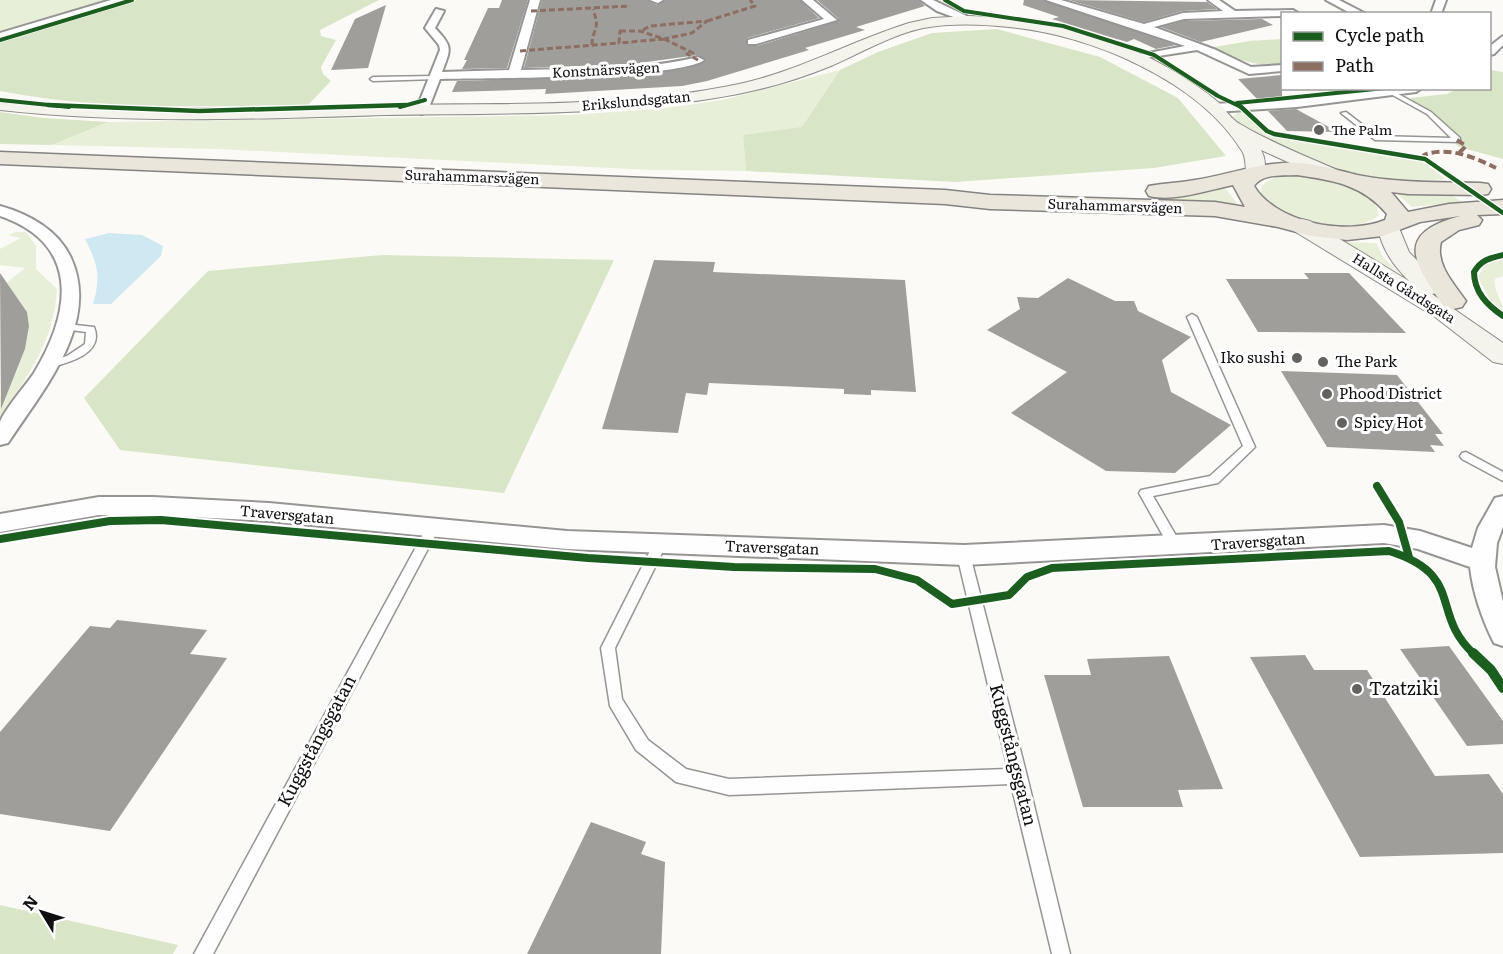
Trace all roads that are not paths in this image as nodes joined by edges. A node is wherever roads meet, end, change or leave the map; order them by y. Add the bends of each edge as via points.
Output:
1 (121, 0) edge
2 (535, 0) edge
3 (807, 0) edge
4 (926, 0) edge
5 (1051, 0) edge
6 (1213, 0) edge
7 (1331, 0) edge
8 (439, 10) dead end
9 (1357, 12) edge
10 (1281, 13) edge
11 (1233, 14) junction
12 (940, 16) junction
13 (1144, 27) junction
14 (0, 36) edge
15 (752, 42) dead end
16 (1197, 47) junction
17 (1137, 58) junction
18 (698, 60) dead end
19 (1281, 68) edge
20 (514, 73) junction
21 (436, 77) junction
22 (373, 79) dead end
23 (1403, 90) edge
24 (1390, 92) junction
25 (0, 105) edge
26 (1214, 108) junction
27 (422, 110) junction
28 (1344, 113) dead end
29 (1232, 126) junction
30 (0, 159) edge
31 (1253, 174) junction
32 (1337, 175) junction
33 (1503, 188) edge
34 (945, 197) junction
35 (1503, 207) edge
36 (0, 211) edge
37 (1503, 217) edge
38 (1293, 224) junction
39 (1393, 225) junction
40 (1453, 302) junction
41 (1192, 317) dead end
42 (66, 327) junction
43 (1503, 332) edge
44 (1503, 356) edge
45 (48, 365) junction
46 (0, 438) edge
47 (1466, 456) dead end
48 (1503, 477) edge
49 (1503, 504) edge
50 (0, 522) edge
51 (433, 528) junction
52 (660, 545) junction
53 (1176, 546) junction
54 (964, 555) junction
55 (1482, 561) junction
56 (1503, 635) edge
57 (1019, 776) junction
58 (203, 954) edge
59 (1061, 954) edge

1 - 14 street
2 - 20 street
3 - 15 street via 832,20
4 - 12 street
5 - 13 street
6 - 11 street
7 - 9 street
8 - 21 street via 430,28 445,50
10 - 11 street
11 - 13 street via 1183,16
12 - 17 street, Erikslundsgatan via 1049,28
12 - 27 street, Erikslundsgatan via 819,65 716,93 611,104
13 - 16 street
16 - 17 street
16 - 19 street via 1249,71
17 - 26 street, Erikslundsgatan
18 - 20 street, Konstnärsvägen via 637,70
20 - 21 street, Konstnärsvägen
21 - 22 lane
21 - 27 street
23 - 24 street
24 - 26 street
24 - 28 lane via 1429,113 1457,140 1375,138
25 - 27 street, Erikslundsgatan via 149,116
26 - 29 street, Erikslundsgatan
29 - 31 street, Erikslundsgatan via 1253,153
29 - 32 street, Erikslundsgatan via 1278,151
30 - 34 main road, Surahammarsvägen
31 - 32 main road, Surahammarsvägen via 1284,168
31 - 34 main road, Surahammarsvägen via 1194,187 1132,193
31 - 38 main road via 1243,184 1246,196
32 - 33 main road via 1407,188
32 - 39 main road via 1369,187 1390,201 1398,214
34 - 38 main road, Surahammarsvägen via 1215,209
35 - 39 main road via 1449,211
36 - 42 street via 36,226 65,260 72,279 73,301
37 - 40 main road via 1456,224 1442,229 1428,242 1429,266
38 - 39 main road, Surahammarsvägen via 1345,234
38 - 44 street, Hallsta Gårdsgata via 1386,274
39 - 40 street, Hallsta Gårdsgata via 1390,241 1410,270
40 - 43 street, Hallsta Gårdsgata
41 - 53 lane via 1249,447 1214,480 1145,493
42 - 45 street
42 - 45 lane via 91,328 87,348 74,358
45 - 46 street
47 - 48 lane
49 - 55 street via 1485,542
50 - 51 street, Traversgatan via 99,506 153,506 269,512
51 - 52 street, Traversgatan
51 - 58 lane, Kuggstångsgatan
52 - 54 street, Traversgatan
52 - 57 lane via 608,648 615,701 642,745 682,776 729,787
53 - 54 street, Traversgatan
53 - 55 street, Traversgatan via 1384,534 1420,540
54 - 57 lane, Kuggstångsgatan
55 - 56 street via 1486,593
57 - 59 lane, Kuggstångsgatan

